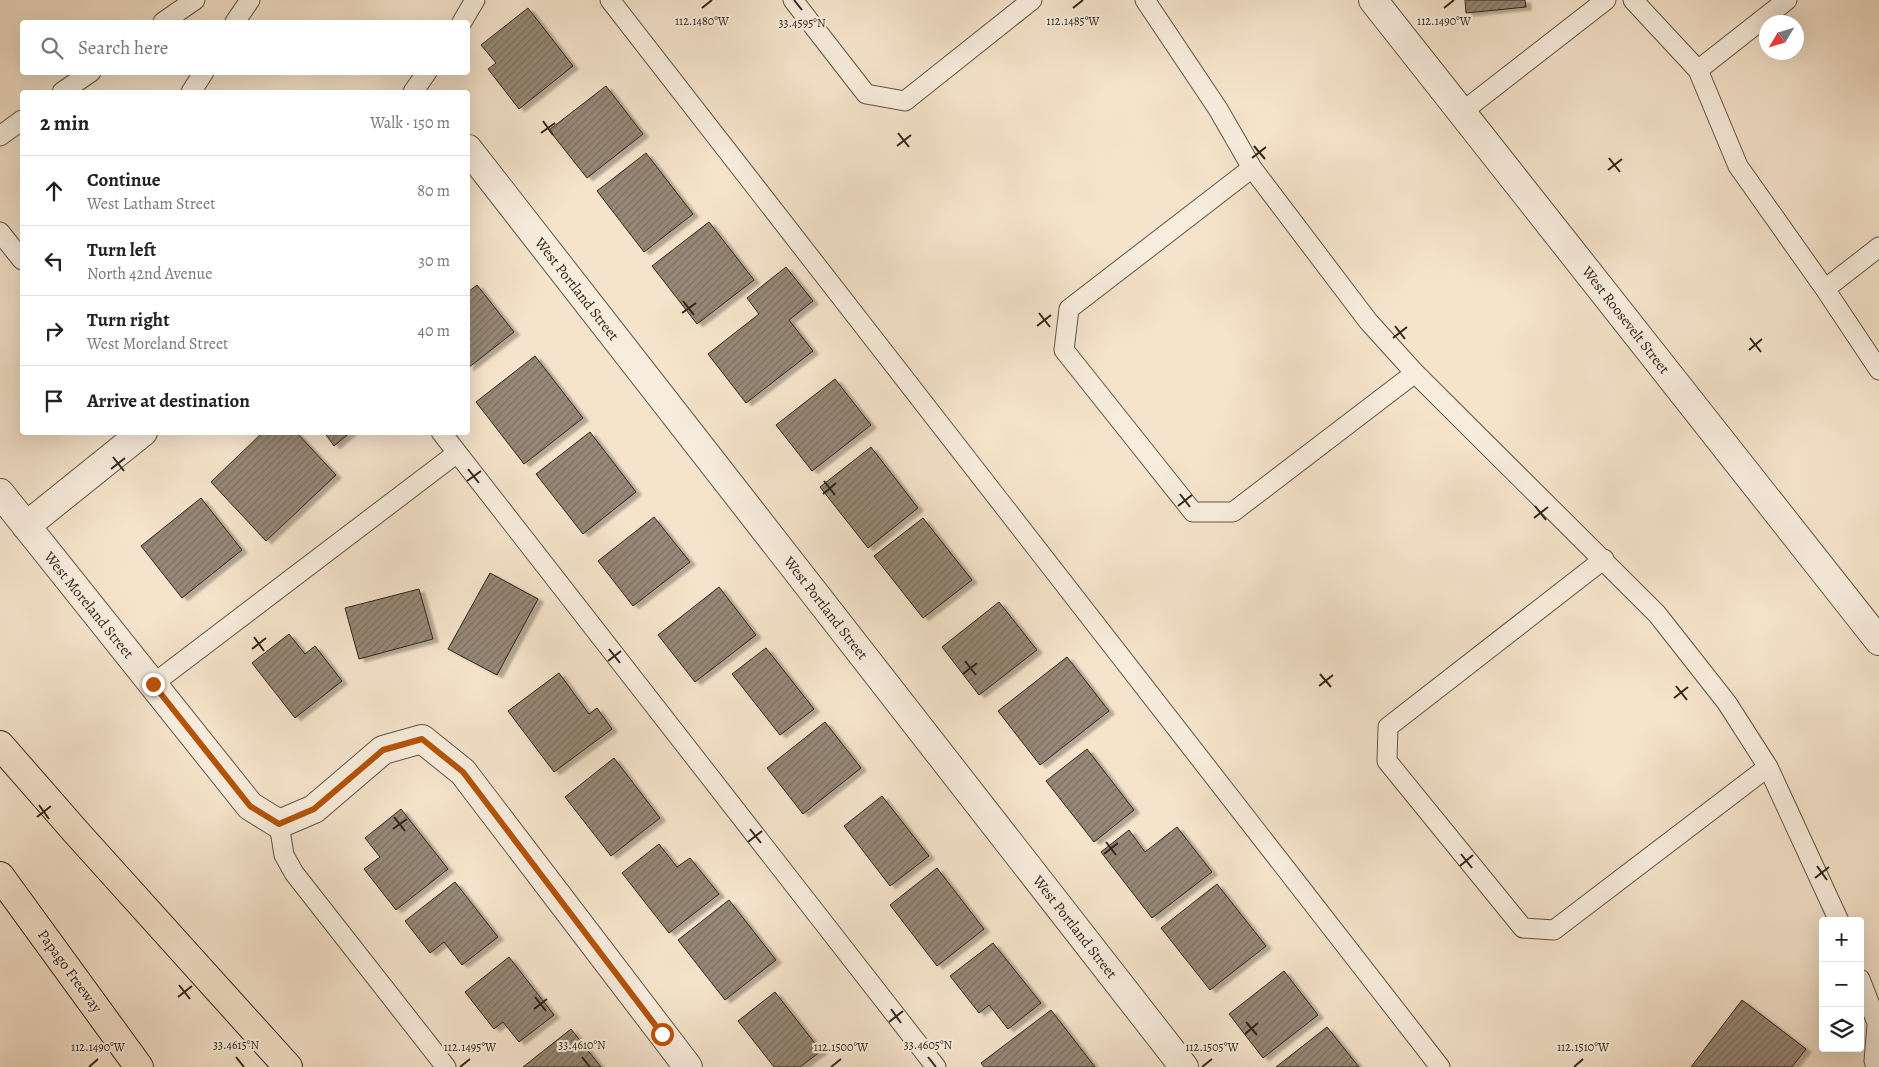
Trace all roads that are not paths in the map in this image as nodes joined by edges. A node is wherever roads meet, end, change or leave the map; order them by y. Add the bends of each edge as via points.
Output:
1 (195, 0) edge
2 (250, 0) edge
3 (474, 0) edge
4 (610, 0) edge
5 (793, 0) edge
6 (1032, 0) edge
7 (1145, 0) edge
8 (1373, 0) edge
9 (1606, 0) edge
10 (1633, 0) edge
11 (1787, 0) edge
12 (166, 20) edge
13 (236, 20) edge
14 (463, 20) edge
15 (1698, 70) junction
16 (87, 75) edge
17 (202, 75) edge
18 (425, 75) edge
19 (65, 90) edge
20 (192, 90) edge
21 (414, 90) edge
22 (1462, 112) junction
23 (20, 121) edge
24 (0, 136) edge
25 (470, 152) edge
26 (1252, 168) junction
27 (0, 232) edge
28 (1879, 247) edge
29 (20, 257) edge
30 (1825, 289) junction
31 (1879, 370) edge
32 (1415, 373) junction
33 (140, 435) edge
34 (443, 435) edge
35 (457, 453) junction
36 (0, 493) edge
37 (26, 526) junction
38 (1604, 559) junction
39 (1879, 641) edge
40 (153, 684) junction
41 (0, 745) edge
42 (1768, 766) junction
43 (279, 824) junction
44 (0, 876) edge
45 (1837, 917) edge
46 (1864, 990) edge
47 (1878, 1027) edge
48 (139, 1067) edge
49 (288, 1067) edge
50 (446, 1067) edge
51 (688, 1067) edge
52 (936, 1067) edge
53 (1184, 1067) edge
54 (1440, 1067) edge
55 (1877, 1067) edge

1 - 12 lane
2 - 13 lane
3 - 14 lane
4 - 54 lane
5 - 6 lane via 866,94 905,101
7 - 26 lane via 1218,109
8 - 22 street, West Roosevelt Street
9 - 22 lane
10 - 15 lane
11 - 15 lane
15 - 30 lane via 1738,166
16 - 19 lane
17 - 20 lane
18 - 21 lane
22 - 39 street, West Roosevelt Street
23 - 24 lane
25 - 53 street, West Portland Street
26 - 32 lane via 1368,321
26 - 32 lane via 1069,308 1064,350 1186,504 1193,512 1233,512
27 - 29 lane
28 - 30 lane
30 - 31 lane
32 - 38 lane
33 - 37 street
34 - 35 lane
35 - 40 lane
35 - 52 lane
36 - 37 street, West Moreland Street
37 - 40 street, West Moreland Street
38 - 42 lane via 1657,614 1726,703
38 - 42 lane via 1388,727 1387,761 1523,928 1554,930
40 - 43 street, West Moreland Street via 250,806
41 - 49 highway
42 - 45 lane
43 - 50 lane via 284,855 294,872
43 - 51 street via 314,809 383,750 422,739 463,772
44 - 48 highway, Papago Freeway
46 - 47 lane
47 - 55 lane via 1874,1062

